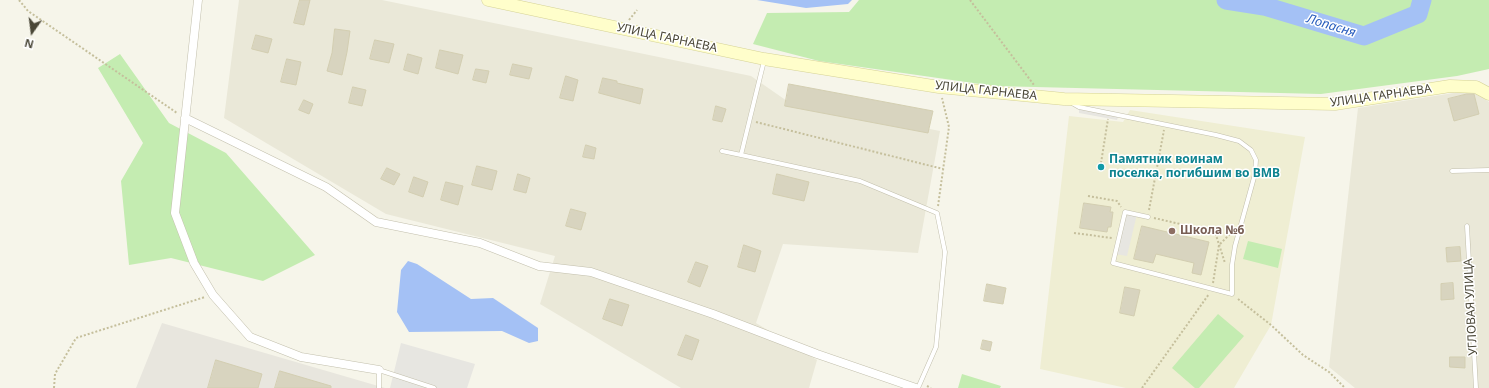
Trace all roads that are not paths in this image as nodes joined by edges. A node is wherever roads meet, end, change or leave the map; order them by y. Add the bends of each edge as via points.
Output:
1 (198, 0) edge
2 (488, 0) edge
3 (764, 59) junction
4 (1489, 94) edge
5 (1064, 99) junction
6 (185, 118) junction
7 (722, 152) dead end
8 (741, 155) junction
9 (1489, 170) edge
10 (1452, 171) dead end
11 (1148, 217) road end
12 (1467, 226) dead end
13 (379, 370) junction
14 (379, 388) edge
15 (434, 388) edge
16 (917, 388) edge
17 (1476, 388) edge

1 - 6 street
2 - 3 street, УЛИЦА ГАРНАЕВА
3 - 5 street, УЛИЦА ГАРНАЕВА via 939,87
3 - 8 lane
4 - 5 street, УЛИЦА ГАРНАЕВА via 1476,88 1450,86 1335,104
5 - 11 lane via 1079,107 1239,141 1251,150 1256,160 1255,174 1232,265 1232,294 1113,264 1125,212
6 - 13 street via 175,213 194,263 214,295 250,337 301,357
6 - 16 street via 326,187 376,222 480,243 539,266 591,272
7 - 8 lane
8 - 16 lane via 860,181 937,213 945,252 936,347
9 - 10 lane
12 - 17 lane, УГЛОВАЯ УЛИЦА
13 - 14 lane
13 - 15 lane

